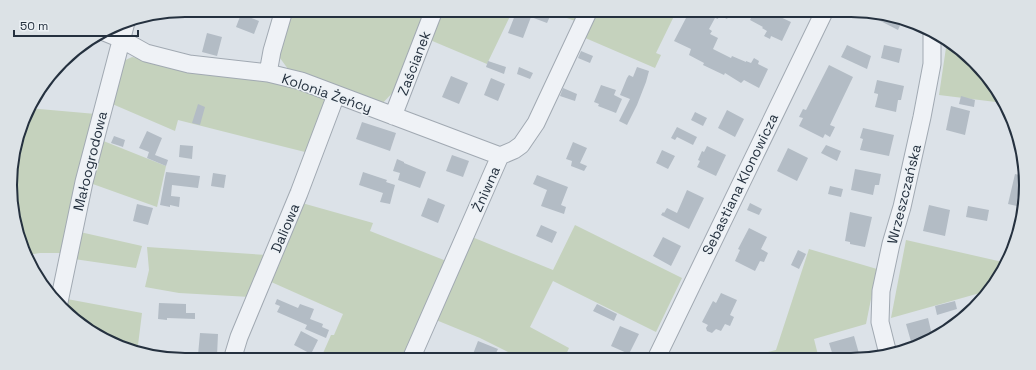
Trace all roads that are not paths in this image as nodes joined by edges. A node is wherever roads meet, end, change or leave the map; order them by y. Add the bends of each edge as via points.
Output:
1 (282, 17) edge
2 (431, 17) edge
3 (586, 17) edge
4 (822, 17) edge
5 (124, 29) edge
6 (110, 34) edge
7 (932, 38) edge
8 (122, 39) junction
9 (268, 73) junction
10 (336, 95) junction
11 (393, 116) junction
12 (500, 156) junction
13 (60, 297) edge
14 (887, 349) edge
15 (234, 353) edge
16 (414, 353) edge
17 (659, 353) edge

1 - 9 street
2 - 11 street, Zaścianek
3 - 12 street, Żniwna via 536,123 521,145
4 - 17 street, Sebastiana Klonowicza
5 - 8 street, Małoogrodowa
6 - 8 street, Kolonia Żeńcy
7 - 14 street, Wrzeszczańska via 932,64 922,117 882,291 880,322
8 - 9 street, Kolonia Żeńcy via 146,53 189,64
8 - 13 street, Małoogrodowa via 84,182
9 - 10 street, Kolonia Żeńcy via 301,81
10 - 11 street, Kolonia Żeńcy
10 - 15 street, Daliowa
11 - 12 street, Kolonia Żeńcy
12 - 16 street, Żniwna

